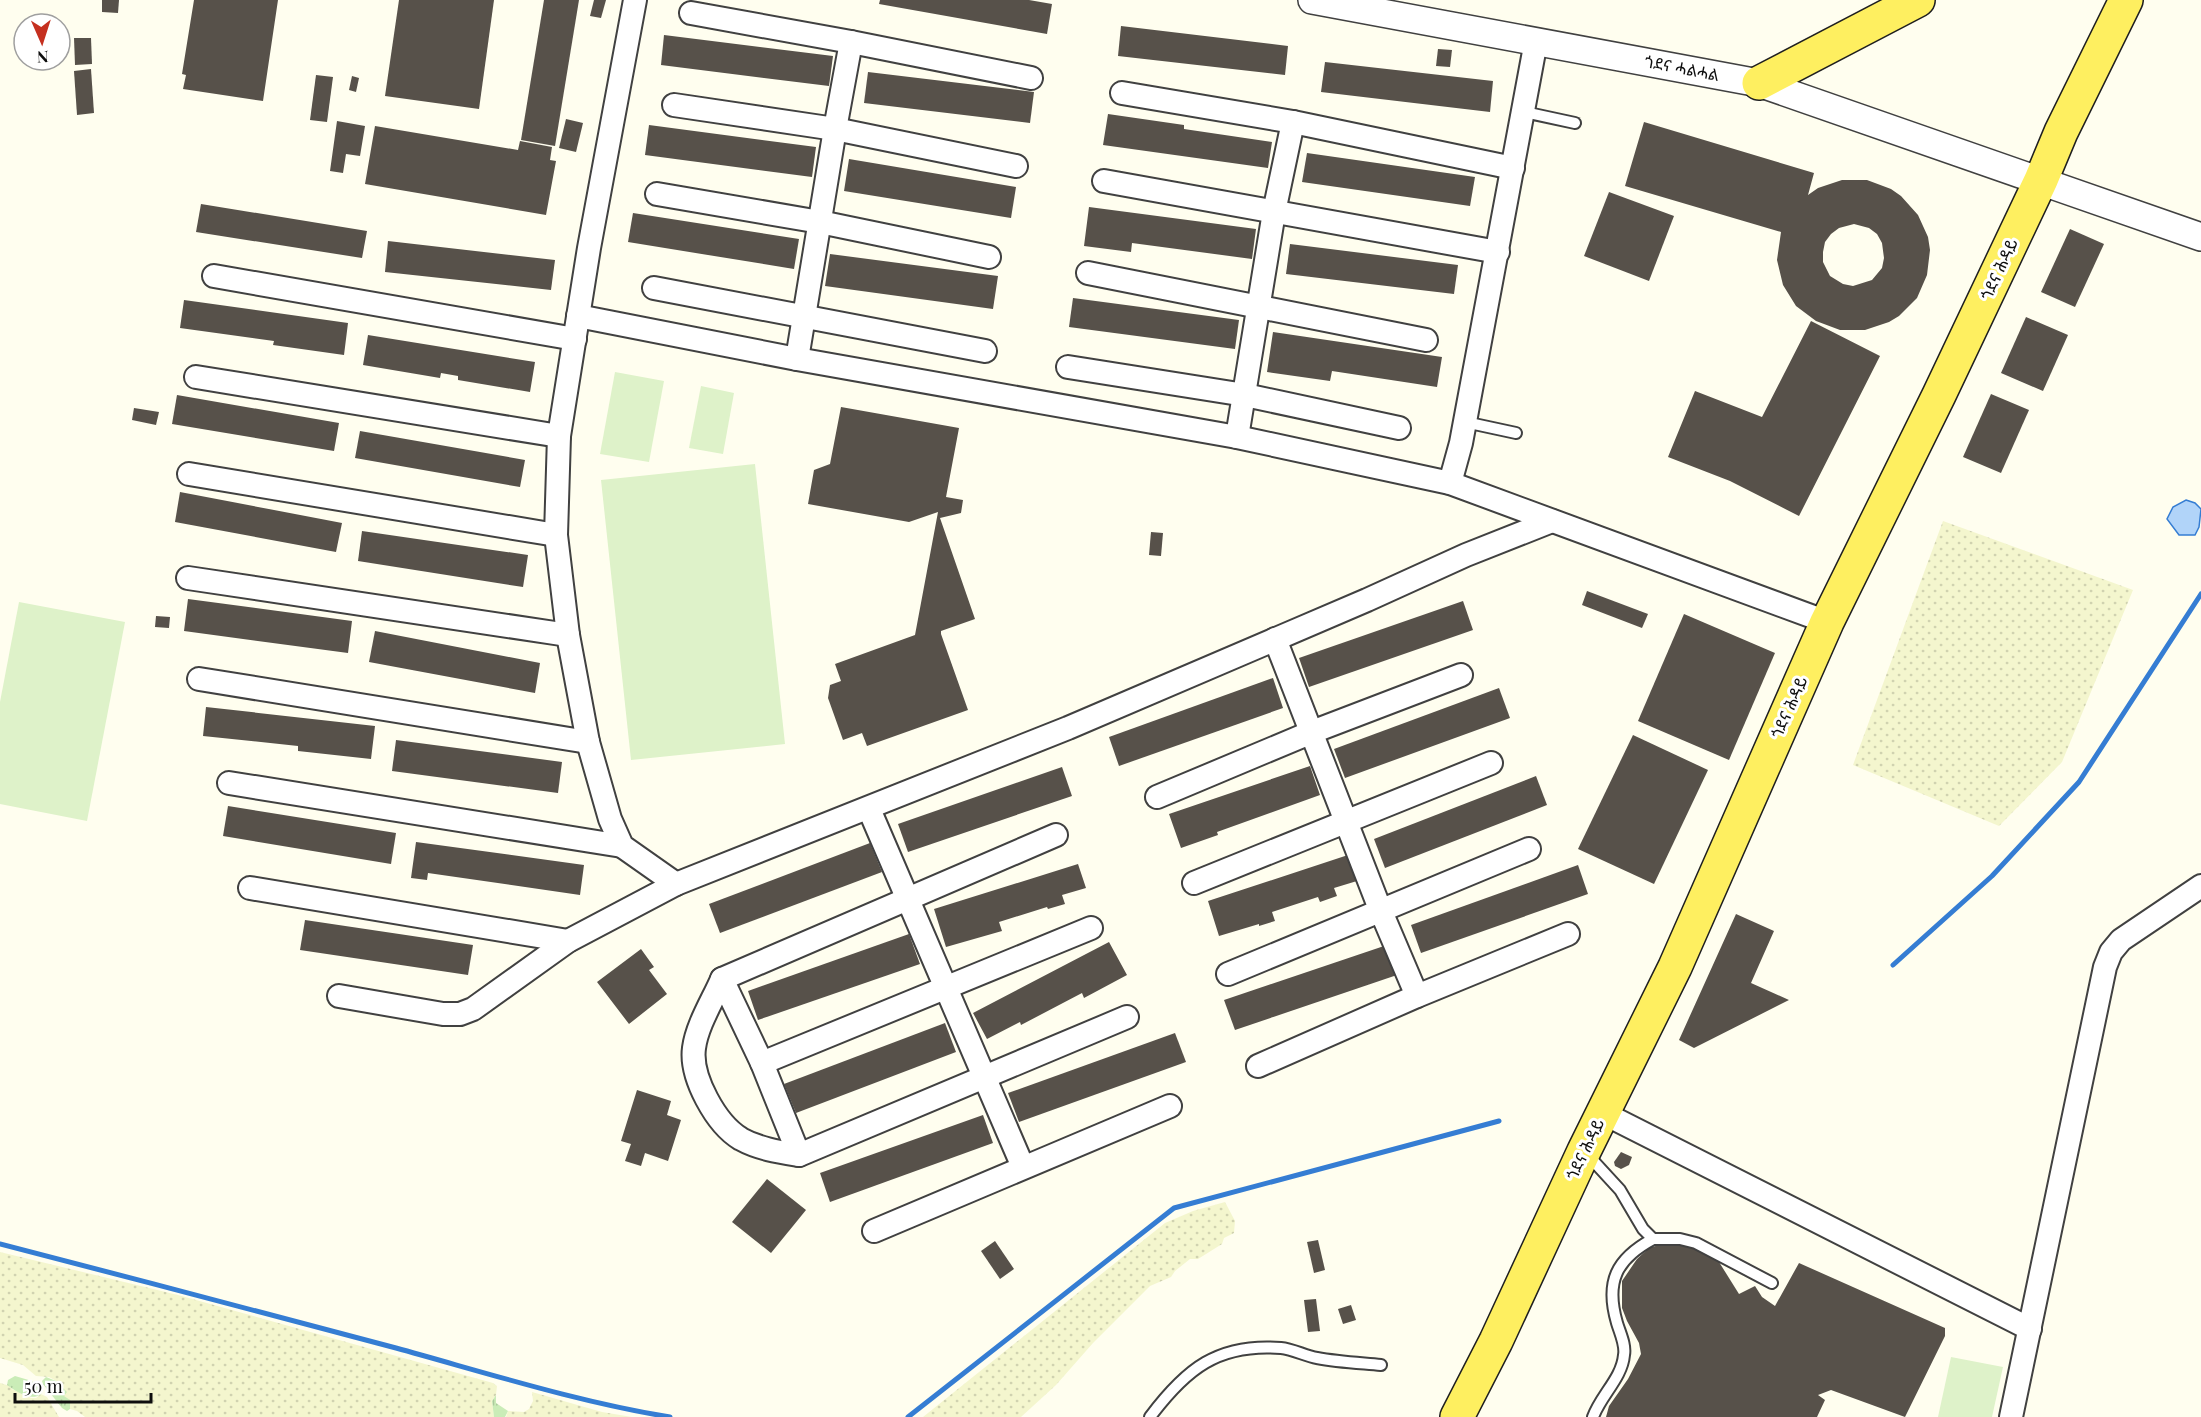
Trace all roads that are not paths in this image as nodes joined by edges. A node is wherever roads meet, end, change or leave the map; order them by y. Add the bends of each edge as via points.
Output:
1 (635, 0) edge
2 (1312, 0) edge
3 (1918, 0) edge
4 (2126, 0) edge
5 (691, 13) dead end
6 (1536, 41) junction
7 (851, 42) junction
8 (1031, 78) dead end
9 (1758, 82) junction
10 (1122, 93) dead end
11 (674, 105) dead end
12 (1524, 112) junction
13 (1293, 122) junction
14 (1575, 123) dead end
15 (835, 129) junction
16 (1016, 166) dead end
17 (1513, 168) junction
18 (2041, 180) junction
19 (1104, 181) dead end
20 (657, 194) dead end
21 (1274, 212) junction
22 (820, 222) junction
23 (2201, 237) edge
24 (1498, 252) junction
25 (989, 258) dead end
26 (1088, 273) dead end
27 (214, 276) dead end
28 (654, 288) dead end
29 (1258, 306) junction
30 (804, 315) junction
31 (578, 316) junction
32 (575, 339) junction
33 (1426, 340) dead end
34 (986, 351) dead end
35 (797, 359) junction
36 (1068, 367) dead end
37 (196, 377) dead end
38 (1245, 395) junction
39 (1465, 422) junction
40 (1399, 428) dead end
41 (1516, 432) dead end
42 (559, 436) junction
43 (1237, 437) junction
44 (189, 474) dead end
45 (1450, 483) junction
46 (1552, 521) junction
47 (556, 535) junction
48 (189, 578) dead end
49 (1827, 622) junction
50 (568, 635) junction
51 (1275, 639) junction
52 (1461, 675) dead end
53 (199, 679) dead end
54 (1312, 732) junction
55 (588, 742) junction
56 (1491, 763) dead end
57 (229, 783) dead end
58 (1157, 797) dead end
59 (869, 809) junction
60 (1347, 822) junction
61 (1056, 835) dead end
62 (622, 846) junction
63 (1529, 849) dead end
64 (1194, 883) dead end
65 (676, 884) junction
66 (2201, 886) edge
67 (250, 888) dead end
68 (906, 898) junction
69 (1380, 909) junction
70 (1091, 928) dead end
71 (1568, 934) dead end
72 (568, 941) junction
73 (1228, 974) dead end
74 (722, 979) junction
75 (945, 988) junction
76 (339, 996) dead end
77 (1418, 996) junction
78 (1127, 1017) dead end
79 (762, 1063) junction
80 (1258, 1066) dead end
81 (984, 1078) junction
82 (1170, 1106) dead end
83 (1603, 1113) junction
84 (1584, 1151) junction
85 (799, 1155) junction
86 (1023, 1167) junction
87 (1643, 1229) junction
88 (874, 1231) dead end
89 (1653, 1239) junction
90 (1642, 1245) junction
91 (1772, 1283) dead end
92 (2030, 1329) junction
93 (1381, 1365) dead end
94 (1150, 1417) edge
95 (1457, 1417) edge
96 (1593, 1417) edge
97 (2011, 1417) edge

1 - 31 street
2 - 6 street, ጎደና ሓልሓል
3 - 9 main road
4 - 18 main road, ጎደና ሕዳይ
5 - 7 street
6 - 9 street, ጎደና ሓልሓል
6 - 12 street
7 - 8 street
7 - 15 street
9 - 18 street, ጎደና ሓልሓል
10 - 13 street
11 - 15 street
12 - 14 lane
12 - 17 street
13 - 17 street
13 - 21 street
15 - 16 street
15 - 22 street
17 - 24 street
18 - 23 street, ጎደና ሓልሓል
18 - 49 main road, ጎደና ሕዳይ
19 - 21 street
20 - 22 street
21 - 24 street
21 - 29 street
22 - 25 street
22 - 30 street
24 - 39 street
26 - 29 street
27 - 32 street
28 - 30 street
29 - 33 street
29 - 38 street
30 - 34 street
30 - 35 street
31 - 32 street
31 - 35 street
32 - 42 street
35 - 43 street
36 - 38 street
37 - 42 street
38 - 40 street
38 - 43 street
39 - 41 lane
39 - 45 street
42 - 47 street
43 - 45 street
44 - 47 street
45 - 46 street
46 - 49 street
46 - 51 street
47 - 50 street
48 - 50 street
49 - 83 main road, ጎደና ሕዳይ via 1675,967
50 - 55 street
51 - 54 street
51 - 59 street
52 - 54 street
53 - 55 street
54 - 58 street
54 - 60 street
55 - 62 street via 610,819
56 - 60 street
57 - 62 street
59 - 65 street
59 - 68 street
60 - 64 street
60 - 69 street
61 - 68 street
62 - 65 street
63 - 69 street
65 - 72 street
66 - 92 street via 2121,940 2105,967
67 - 72 street
68 - 74 street
68 - 75 street
69 - 73 street
69 - 77 street
70 - 75 street
71 - 77 street
72 - 76 street via 473,1009 460,1014
74 - 79 street
74 - 85 street via 694,1048 695,1071 708,1103 740,1139
75 - 79 street
75 - 81 street
77 - 80 street
78 - 81 street
79 - 85 street
81 - 85 street
81 - 86 street
82 - 86 street
83 - 84 main road, ጎደና ሕዳይ
83 - 92 street
84 - 87 lane via 1620,1190
84 - 95 main road, ጎደና ሕዳይ
86 - 88 street
87 - 89 lane
87 - 90 lane
89 - 90 lane
89 - 91 lane via 1696,1243
90 - 96 lane via 1617,1270 1613,1284 1611,1297 1625,1352 1622,1367
92 - 97 street
93 - 94 lane via 1340,1362 1282,1348 1226,1353 1205,1361 1184,1378

